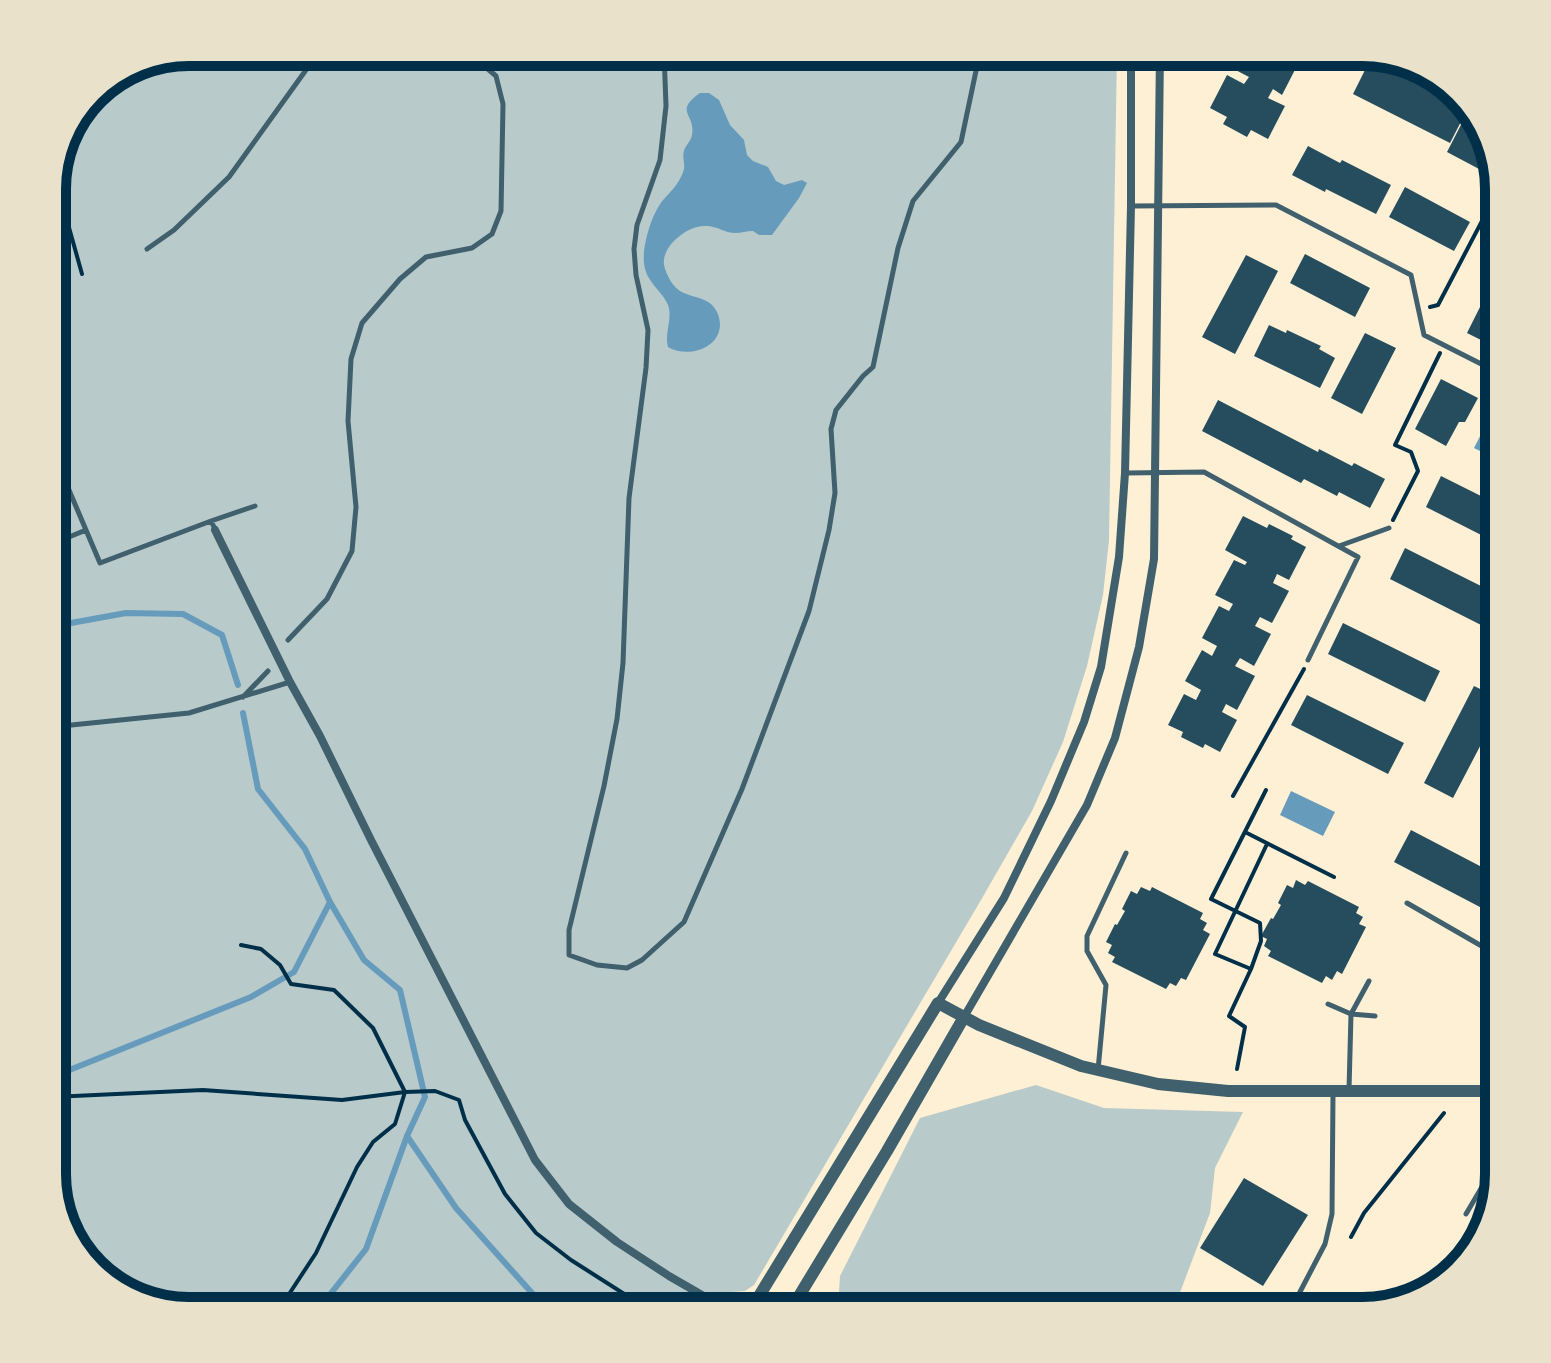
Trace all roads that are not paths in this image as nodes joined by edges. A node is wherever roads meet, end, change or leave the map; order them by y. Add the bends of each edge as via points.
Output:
1 (309, 66) edge
2 (484, 66) edge
3 (665, 66) edge
4 (977, 66) edge
5 (1131, 66) edge
6 (1160, 66) edge
7 (1131, 206) junction
8 (1157, 206) junction
9 (147, 249) dead end
10 (1485, 366) edge
11 (1125, 473) junction
12 (1156, 473) junction
13 (66, 483) edge
14 (255, 506) dead end
15 (213, 526) junction
16 (1389, 528) road end
17 (86, 530) junction
18 (66, 538) edge
19 (1339, 546) junction
20 (288, 640) dead end
21 (1308, 660) road end
22 (268, 671) dead end
23 (290, 682) junction
24 (242, 698) junction
25 (66, 726) edge
26 (1126, 853) dead end
27 (1407, 903) dead end
28 (1485, 948) edge
29 (1369, 981) dead end
30 (938, 1003) junction
31 (1328, 1004) dead end
32 (1351, 1014) junction
33 (1375, 1016) dead end
34 (964, 1017) junction
35 (1098, 1071) junction
36 (1333, 1090) junction
37 (1349, 1091) junction
38 (1485, 1091) edge
39 (1484, 1183) edge
40 (1466, 1214) dead end
41 (706, 1297) edge
42 (759, 1297) edge
43 (798, 1297) edge
44 (1297, 1297) edge

1 - 9 lane via 229,177
2 - 20 lane via 496,76 503,104 501,211 492,234 472,248 426,257 362,323 351,359 348,421 356,507 352,551 327,599
3 - 4 lane via 660,160 634,249 648,330 629,498 617,719 569,930 569,955 627,968 684,922 742,789 819,571 835,493 831,429 836,410 873,367 913,201 961,142
5 - 7 street
6 - 8 street
7 - 8 lane
7 - 11 street
8 - 10 lane via 1276,205 1411,275 1424,335
8 - 12 street
11 - 12 lane
11 - 30 street via 1119,557 1101,667 1084,722 1004,898
12 - 19 lane via 1204,472
12 - 34 street via 1154,559 1139,647 1115,738 1087,805
13 - 17 lane
14 - 15 lane
15 - 17 lane via 100,563
15 - 23 street
16 - 19 lane
17 - 18 lane
19 - 21 lane via 1359,558
22 - 24 lane
23 - 24 lane
23 - 41 street via 535,1160 569,1204 617,1242
24 - 25 lane via 189,713
26 - 35 lane via 1087,936 1087,951 1106,985
27 - 28 lane
29 - 32 lane
30 - 34 street
30 - 42 street
31 - 32 lane
32 - 33 lane
32 - 37 lane
34 - 35 street
34 - 43 street
35 - 36 street via 1187,1088
36 - 37 street
36 - 44 lane via 1332,1214 1325,1244
37 - 38 street
39 - 40 lane

